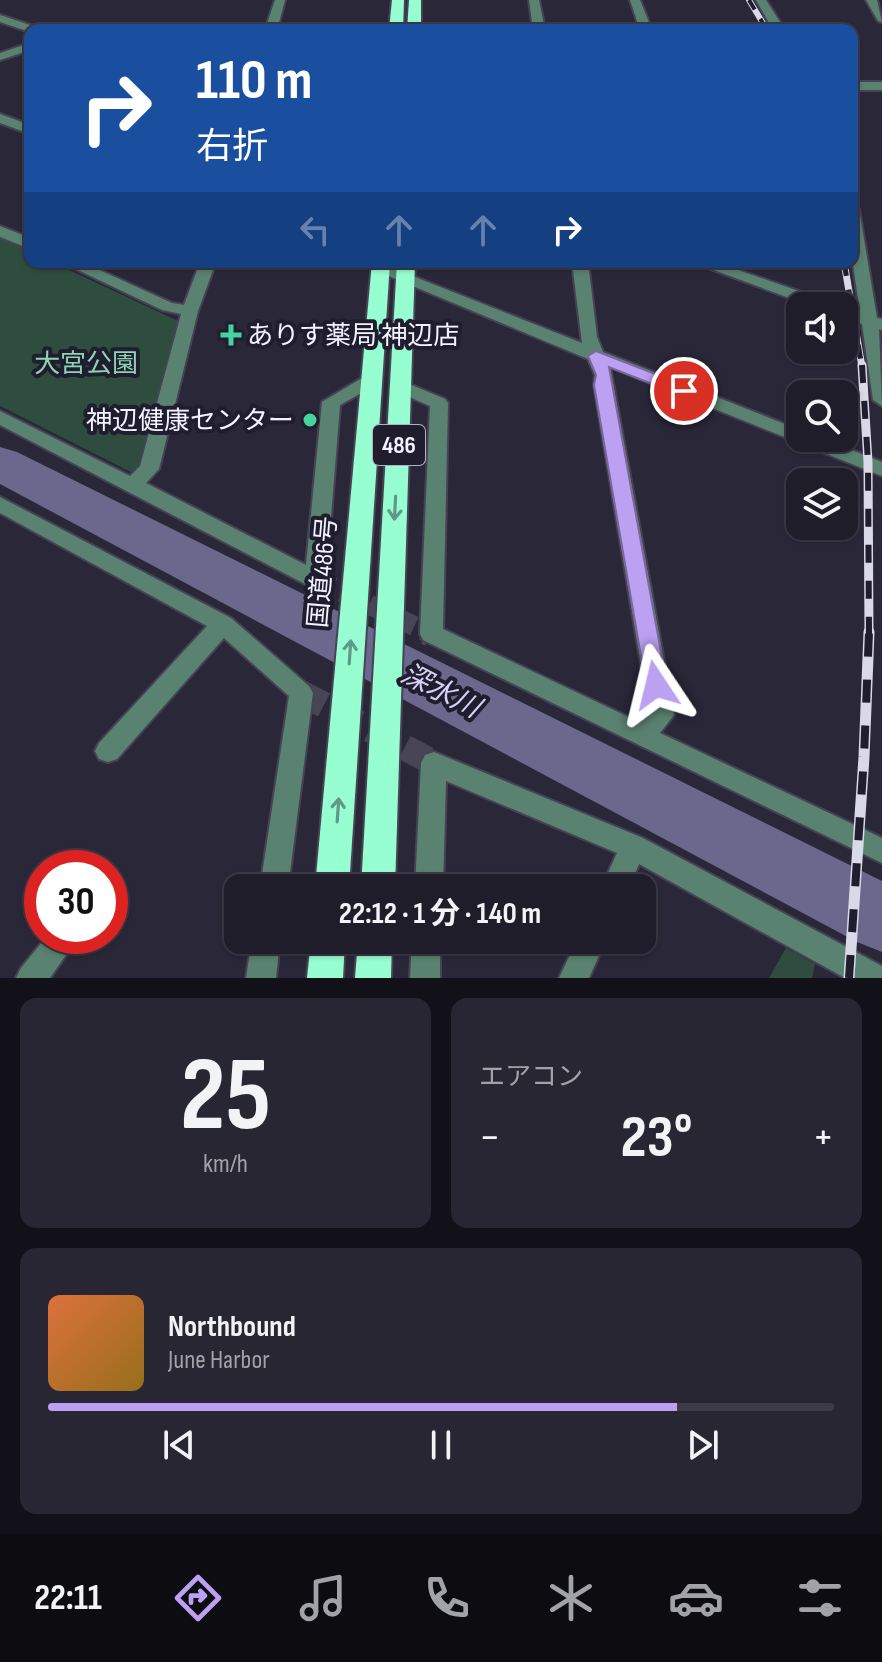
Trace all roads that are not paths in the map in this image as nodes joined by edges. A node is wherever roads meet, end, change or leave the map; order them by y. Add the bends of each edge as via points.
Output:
1 (280, 0) edge
2 (398, 0) edge
3 (415, 0) edge
4 (534, 0) edge
5 (635, 0) edge
6 (761, 0) edge
7 (877, 0) edge
8 (0, 18) edge
9 (882, 19) edge
10 (273, 24) edge
11 (396, 24) edge
12 (414, 24) edge
13 (538, 24) edge
14 (644, 24) edge
15 (775, 24) edge
16 (24, 26) edge
17 (24, 48) edge
18 (0, 57) edge
19 (858, 86) edge
20 (882, 86) edge
21 (0, 118) edge
22 (24, 128) edge
23 (0, 231) edge
24 (858, 236) edge
25 (24, 241) edge
26 (82, 268) edge
27 (206, 268) edge
28 (375, 268) edge
29 (581, 268) edge
30 (730, 268) edge
31 (406, 270) edge
32 (791, 292) edge
33 (190, 311) junction
34 (858, 317) edge
35 (877, 323) edge
36 (596, 356) junction
37 (373, 379) junction
38 (402, 387) junction
39 (882, 400) edge
40 (0, 417) edge
41 (786, 431) edge
42 (840, 452) edge
43 (882, 469) edge
44 (132, 485) junction
45 (0, 504) edge
46 (223, 624) junction
47 (643, 734) junction
48 (108, 751) dead end
49 (633, 847) junction
50 (882, 851) edge
51 (276, 874) edge
52 (333, 874) edge
53 (379, 874) edge
54 (430, 874) edge
55 (621, 874) edge
56 (50, 954) edge
57 (264, 954) edge
58 (327, 954) edge
59 (374, 954) edge
60 (426, 954) edge
61 (585, 954) edge
62 (31, 978) edge
63 (261, 978) edge
64 (325, 978) edge
65 (373, 978) edge
66 (425, 978) edge
67 (574, 978) edge
68 (874, 978) edge

1 - 10 street
2 - 11 highway
3 - 12 highway
4 - 13 street
5 - 14 street
6 - 15 street
7 - 9 street via 870,2
8 - 16 street
17 - 18 street
19 - 20 street
21 - 22 street
23 - 25 street
24 - 35 street
26 - 33 street via 168,307
27 - 33 street
28 - 37 highway, 国道486号 / 486
29 - 36 street via 588,337
30 - 32 street
31 - 36 street
31 - 38 highway, 486
33 - 44 street via 149,469
34 - 35 street
35 - 39 street
36 - 41 street
36 - 47 street via 604,375 662,715
37 - 44 street via 331,402 315,579
52 -> 37 highway, 国道486号 / 486
38 - 47 street via 439,403 431,634
38 -> 53 highway, 486
40 - 44 street
42 - 43 street
45 - 46 street
46 - 48 street
46 - 51 street via 301,693
47 - 50 street
49 - 54 street via 434,763
49 - 55 street
49 - 68 street
56 - 62 street
57 - 63 street
58 - 64 highway
59 - 65 highway
60 - 66 street
61 - 67 street

